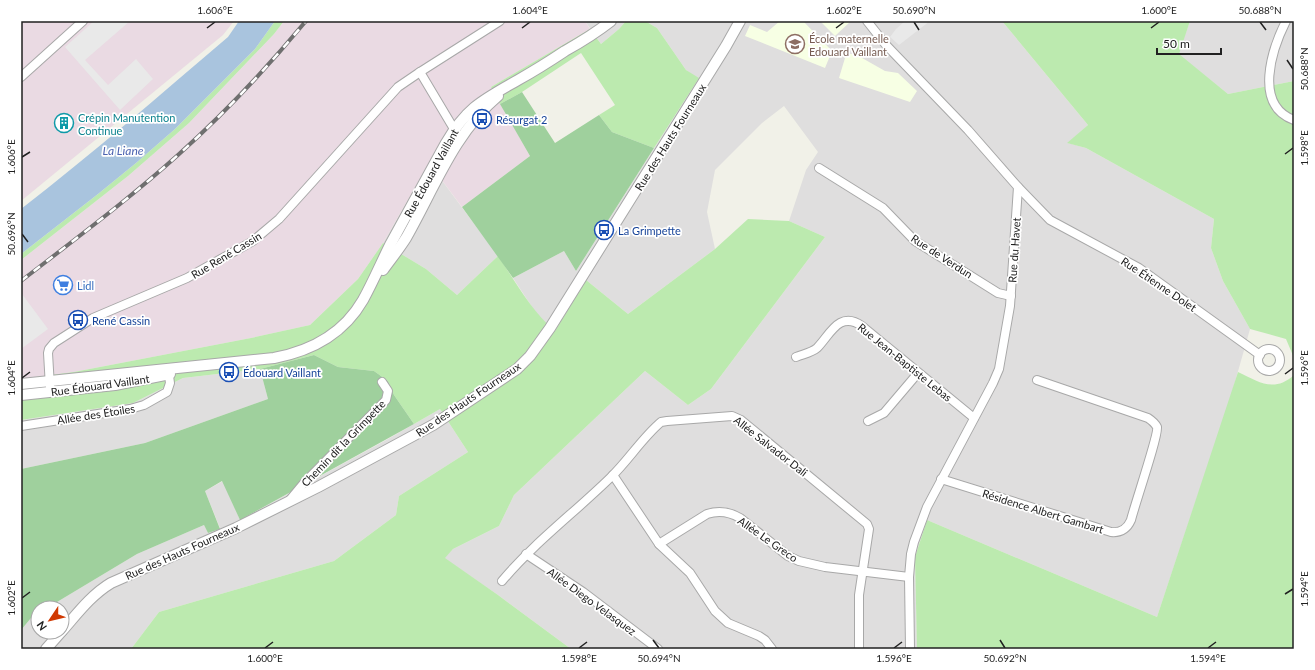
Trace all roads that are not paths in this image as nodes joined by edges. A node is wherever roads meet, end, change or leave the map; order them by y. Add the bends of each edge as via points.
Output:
1 (84, 21) edge
2 (500, 21) edge
3 (612, 21) edge
4 (740, 21) edge
5 (867, 21) edge
6 (1286, 21) edge
7 (420, 72) junction
8 (21, 77) edge
9 (517, 80) junction
10 (1294, 120) edge
11 (454, 129) junction
12 (460, 140) junction
13 (818, 168) dead end
14 (1018, 187) junction
15 (370, 288) junction
16 (1011, 296) junction
17 (1260, 355) dead end
18 (796, 357) dead end
19 (168, 371) junction
20 (918, 373) junction
21 (1037, 380) dead end
22 (50, 381) junction
23 (382, 382) dead end
24 (21, 384) edge
25 (50, 392) junction
26 (21, 395) edge
27 (974, 418) junction
28 (868, 421) dead end
29 (21, 426) edge
30 (613, 475) junction
31 (942, 479) junction
32 (287, 503) junction
33 (659, 544) junction
34 (526, 554) junction
35 (862, 572) junction
36 (909, 577) junction
37 (502, 581) dead end
38 (70, 623) edge
39 (54, 640) edge
40 (46, 649) edge
41 (658, 649) edge
42 (772, 649) edge
43 (859, 649) edge
44 (910, 649) edge

1 - 8 street
2 - 7 street, Rue René Cassin
3 - 9 street, Rue Édouard Vaillant
4 - 32 street, Rue des Hauts Fourneaux via 558,315 526,360 505,378 433,425
5 - 14 street via 886,45 968,130
6 - 10 street via 1270,69 1270,85 1276,106 1284,115
7 - 11 street
7 - 22 street, Rue René Cassin via 398,87 279,219 253,241 187,278 92,318 54,343 48,354
9 - 11 street, Rue Édouard Vaillant via 481,101
9 - 12 street, Rue Édouard Vaillant via 481,112
11 - 12 street
11 - 15 street, Rue Édouard Vaillant
12 - 15 street, Rue Édouard Vaillant via 404,241
13 - 16 street, Rue de Verdun via 883,208 916,241 998,293
14 - 16 street, Rue du Havet
14 - 17 street, Rue Étienne Dolet via 1050,220 1139,268
15 - 19 street, Rue Édouard Vaillant via 345,324 311,348 274,358
16 - 27 street, Rue du Havet via 999,370
18 - 20 street, Rue Jean-Baptiste Lebas via 814,350 835,326 842,322 854,321
19 - 22 street, Rue Édouard Vaillant
19 - 25 street, Rue Édouard Vaillant via 116,385
19 - 29 street, Allée des Étoiles via 170,383 167,392 139,407
20 - 27 street, Rue Jean-Baptiste Lebas
20 - 28 street via 884,413
21 - 31 street, Résidence Albert Gambart via 1148,418 1155,424 1157,429 1153,444 1131,520 1125,529 1111,532
22 - 24 street, Rue Édouard Vaillant
22 - 25 street, Rue René Cassin
23 - 32 street, Chemin dit la Grimpette via 388,391 386,400
25 - 26 street, Rue Édouard Vaillant
27 - 31 street, Rue du Havet
30 - 33 street
30 - 34 street, Allée Salvador Dali
30 - 35 street, Allée Salvador Dali via 661,422 729,415 735,417 867,524 869,530
31 - 36 street, Rue du Havet via 922,518 912,548
32 - 38 street, Rue des Hauts Fourneaux via 230,531 115,580 96,594
33 - 35 street, Allée Le Greco via 707,514 726,512 740,518 796,560
33 - 42 street via 690,573 712,608 721,617 736,627 759,636
34 - 37 street, Allée Salvador Dali
34 - 41 street, Allée Diego Velasquez via 583,592
35 - 36 street, Allée Le Greco
35 - 43 street, Allée Salvador Dali via 859,595
36 - 44 street, Rue du Havet
39 - 40 street, Rue des Hauts Fourneaux

